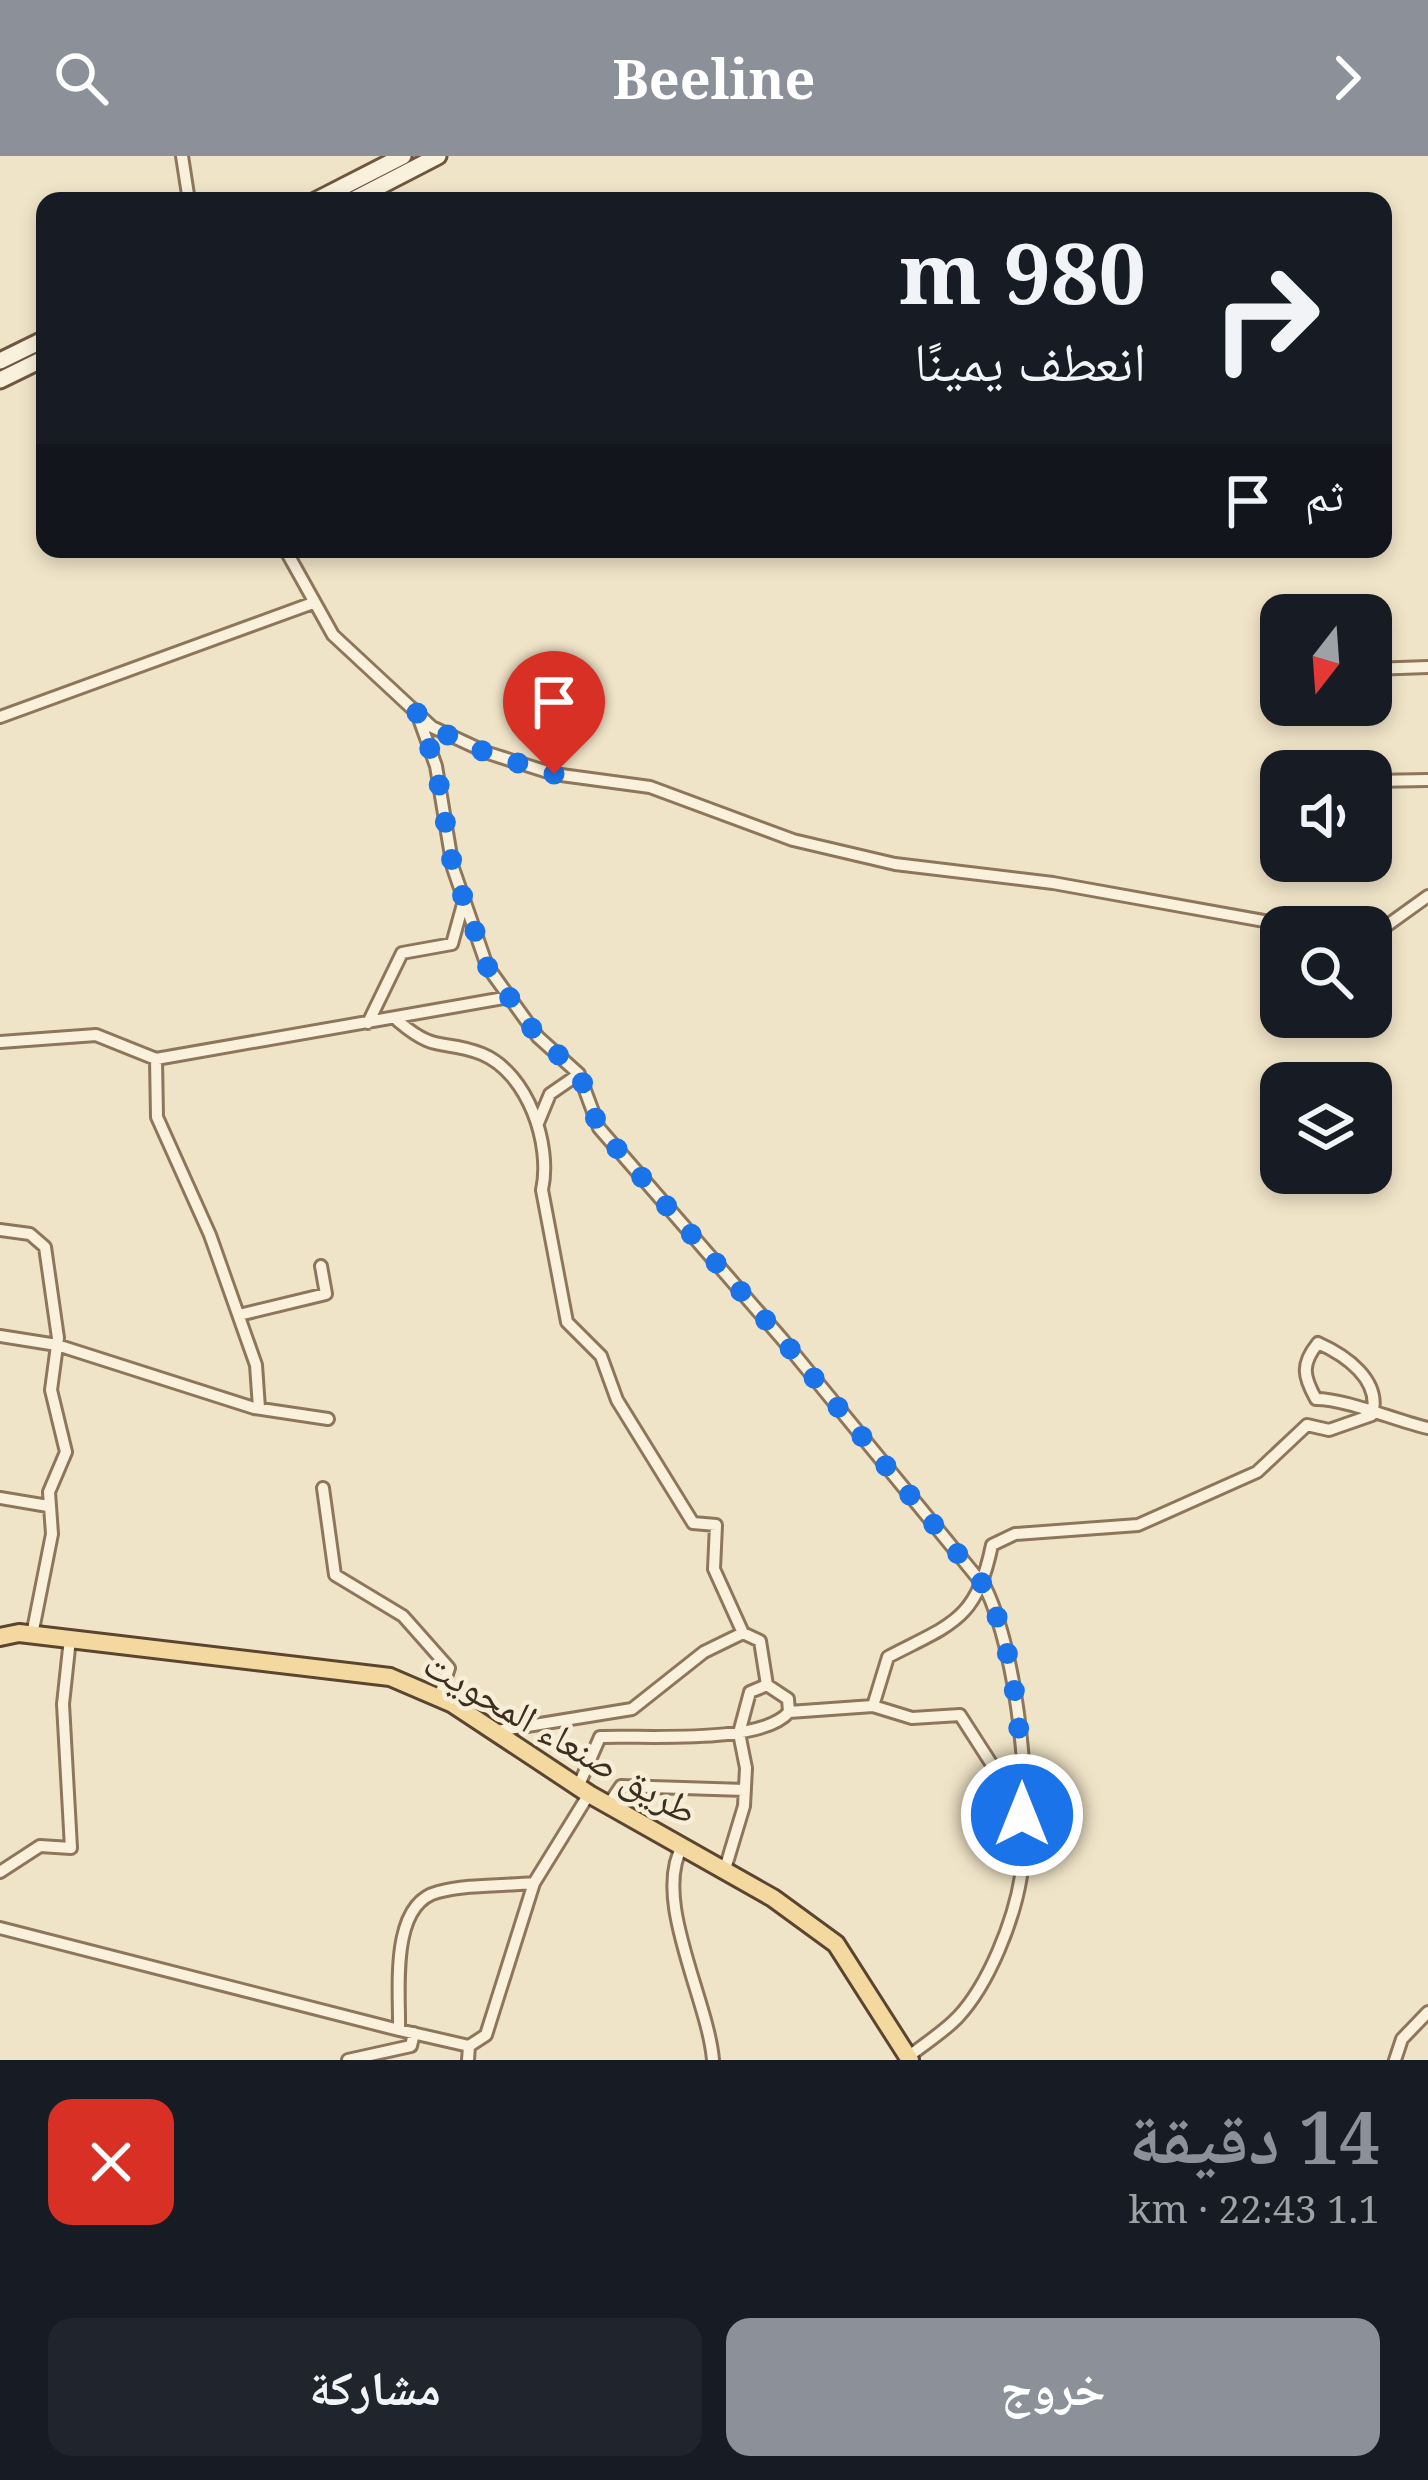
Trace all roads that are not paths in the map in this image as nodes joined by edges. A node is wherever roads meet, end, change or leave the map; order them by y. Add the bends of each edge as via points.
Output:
1 (182, 156) edge
2 (403, 156) edge
3 (438, 156) edge
4 (188, 192) edge
5 (333, 192) edge
6 (368, 192) edge
7 (36, 343) edge
8 (1, 358) edge
9 (36, 362) edge
10 (0, 380) edge
11 (290, 558) edge
12 (313, 603) junction
13 (1428, 668) edge
14 (1392, 671) edge
15 (417, 713) junction
16 (0, 717) edge
17 (1392, 781) edge
18 (1428, 781) edge
19 (1428, 896) edge
20 (463, 904) junction
21 (1260, 920) edge
22 (1392, 922) edge
23 (510, 997) junction
24 (398, 1021) junction
25 (368, 1023) junction
26 (0, 1042) edge
27 (157, 1059) junction
28 (579, 1073) junction
29 (538, 1123) junction
30 (0, 1230) edge
31 (321, 1266) dead end
32 (238, 1315) junction
33 (0, 1336) edge
34 (57, 1345) junction
35 (259, 1408) junction
36 (1372, 1415) junction
37 (328, 1419) dead end
38 (1428, 1429) edge
39 (323, 1488) dead end
40 (0, 1498) edge
41 (48, 1506) junction
42 (985, 1587) junction
43 (0, 1623) edge
44 (743, 1633) junction
45 (26, 1634) junction
46 (0, 1636) edge
47 (70, 1640) junction
48 (767, 1685) junction
49 (439, 1698) junction
50 (873, 1706) junction
51 (789, 1712) junction
52 (497, 1731) junction
53 (739, 1733) junction
54 (1022, 1770) junction
55 (745, 1790) junction
56 (584, 1791) junction
57 (608, 1805) junction
58 (683, 1845) junction
59 (725, 1869) junction
60 (0, 1872) edge
61 (534, 1882) junction
62 (0, 1928) edge
63 (1428, 2012) edge
64 (399, 2030) junction
65 (414, 2033) junction
66 (469, 2046) junction
67 (909, 2058) edge
68 (348, 2060) edge
69 (468, 2060) edge
70 (713, 2060) edge
71 (1394, 2060) edge

1 - 4 street
2 - 5 main road
3 - 6 main road
7 - 8 main road
9 - 10 main road
11 - 12 street
12 - 15 street via 333,635
12 - 16 street
13 - 14 street
15 - 20 street via 436,766
15 - 21 street via 488,753 554,774 650,787 793,840 956,875 1053,883
17 - 18 street
19 - 22 street
20 - 23 street via 487,966
20 - 25 street via 452,944 402,952
23 - 24 street
23 - 28 street via 538,1037
24 - 25 street
24 - 29 street via 425,1044 480,1053 503,1066
25 - 27 street
26 - 27 street via 96,1035
27 - 32 street via 157,1117
28 - 29 street via 550,1094
28 - 42 street via 599,1128
29 - 44 street via 567,1322 602,1356 617,1400 693,1523 716,1525 714,1569
30 - 34 street via 30,1234 45,1247
31 - 32 street via 326,1294
32 - 35 street via 256,1365
33 - 34 street
34 - 35 street
34 - 41 street via 50,1384 66,1452
35 - 37 street
36 - 36 street via 1364,1377 1347,1355 1318,1343 1304,1377 1316,1399
36 - 38 street
36 - 42 street via 1329,1430 1307,1425 1256,1472 1138,1525 1016,1534 992,1545
39 - 49 street via 335,1575 421,1632 448,1668
40 - 41 street
41 - 45 street via 52,1534
42 - 50 street via 956,1620 888,1657
42 - 54 street via 999,1616
43 - 45 main road, طريق صنعاء المحويت
44 - 48 street via 760,1641
44 - 52 street via 704,1652 632,1709
45 - 46 main road, طريق صنعاء المحويت
45 - 47 main road, طريق صنعاء المحويت
47 - 49 main road, طريق صنعاء المحويت via 390,1678
47 - 60 street via 63,1704 71,1848 28,1850
48 - 51 street via 788,1699
48 - 53 street via 750,1692
49 - 52 main road, طريق صنعاء المحويت
50 - 51 street
50 - 54 street via 912,1718 960,1715 996,1771
51 - 53 street via 777,1726
52 - 56 main road, طريق صنعاء المحويت
53 - 55 street
53 - 56 street via 600,1737
54 - 67 street via 1021,1876 997,1951 959,2017
55 - 57 street via 621,1786
55 - 59 street
56 - 57 main road, طريق صنعاء المحويت
56 - 61 street
57 - 58 main road, طريق صنعاء المحويت
58 - 59 main road, طريق صنعاء المحويت
58 - 70 street via 671,1896
59 - 67 main road, طريق صنعاء المحويت via 836,1944
61 - 64 street via 441,1891 414,1908 402,1948
61 - 66 street via 486,2035
62 - 64 street
63 - 71 street
64 - 65 street
65 - 66 street
65 - 68 street via 410,2046
66 - 69 street

